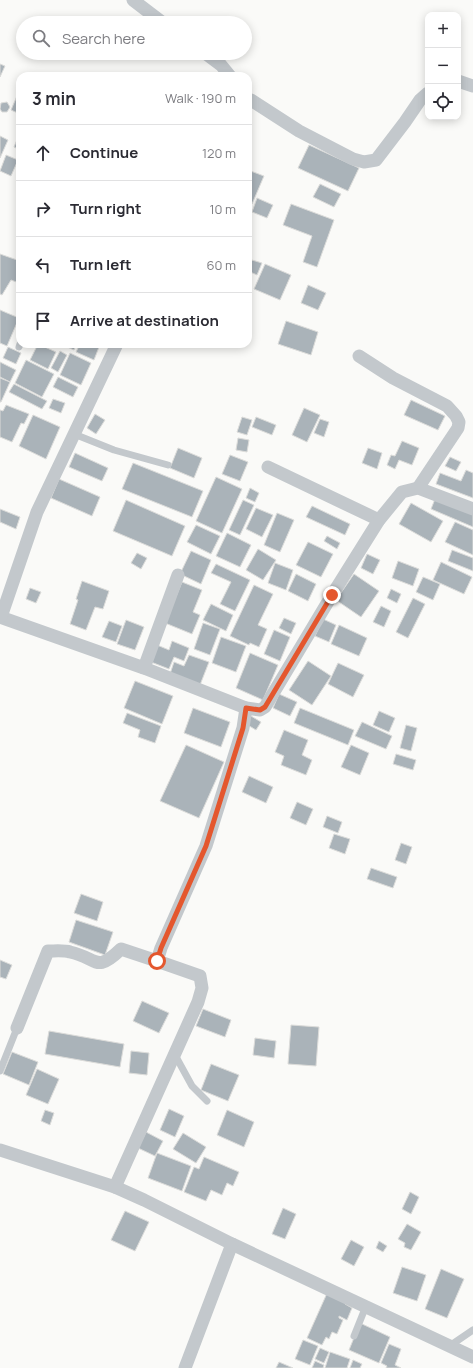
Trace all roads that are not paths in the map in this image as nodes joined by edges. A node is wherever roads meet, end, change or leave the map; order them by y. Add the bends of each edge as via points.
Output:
1 (133, 0) edge
2 (154, 16) edge
3 (215, 60) edge
4 (227, 72) edge
5 (461, 82) edge
6 (473, 86) edge
7 (425, 96) edge
8 (252, 102) edge
9 (115, 348) edge
10 (358, 356) dead end
11 (74, 434) junction
12 (168, 465) dead end
13 (268, 466) dead end
14 (418, 488) junction
15 (473, 509) edge
16 (379, 520) junction
17 (178, 575) dead end
18 (1, 617) edge
19 (144, 668) junction
20 (246, 708) junction
21 (157, 961) junction
22 (17, 1028) joint
23 (175, 1054) junction
24 (0, 1071) edge
25 (207, 1101) dead end
26 (0, 1150) edge
27 (115, 1187) junction
28 (232, 1244) junction
29 (366, 1306) junction
30 (473, 1330) edge
31 (354, 1336) dead end
32 (450, 1346) junction
33 (473, 1357) edge
34 (185, 1368) edge

1 - 2 street
3 - 4 street
5 - 6 street
7 - 8 street via 376,160 364,162 300,132
9 - 11 street
10 - 14 street via 393,378 447,406 459,422 458,428
11 - 12 lane via 114,450
11 - 18 street via 37,512
13 - 16 street
14 - 15 street
14 - 16 street via 402,492
16 - 20 street via 265,707 260,710
17 - 19 street
18 - 19 street
19 - 20 street
20 - 21 street via 243,728 206,846
21 - 22 street via 121,949 110,959 97,963 70,951 48,952
21 - 23 street via 200,976 202,988 198,1002
22 - 24 lane
23 - 25 lane via 192,1086
23 - 27 street
26 - 27 street
27 - 28 street
28 - 29 street
28 - 34 street
29 - 31 lane
29 - 32 street
30 - 32 lane
32 - 33 street

